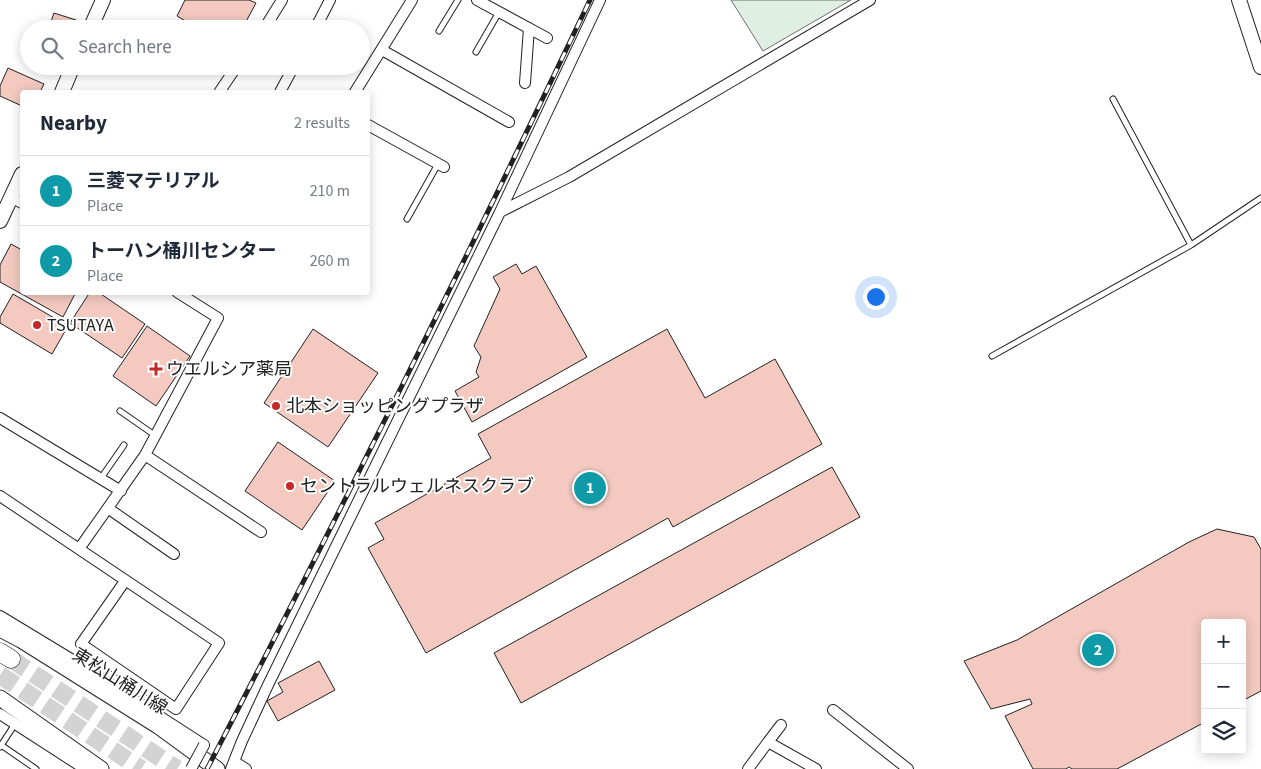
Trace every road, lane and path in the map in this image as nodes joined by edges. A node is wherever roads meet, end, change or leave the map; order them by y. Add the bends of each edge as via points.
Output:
1 (103, 0) edge
2 (282, 0) edge
3 (330, 0) edge
4 (412, 0) edge
5 (458, 0) edge
6 (477, 0) edge
7 (600, 0) edge
8 (870, 0) edge
9 (1239, 0) edge
10 (490, 3) edge
11 (499, 12) junction
12 (94, 20) edge
13 (270, 20) edge
14 (320, 20) edge
15 (529, 28) junction
16 (439, 31) dead end
17 (547, 38) dead end
18 (382, 50) junction
19 (476, 52) dead end
20 (1260, 57) edge
21 (370, 69) edge
22 (70, 75) edge
23 (231, 75) edge
24 (289, 75) edge
25 (366, 75) edge
26 (525, 83) dead end
27 (63, 90) edge
28 (220, 90) edge
29 (281, 90) edge
30 (356, 90) edge
31 (1113, 99) dead end
32 (509, 122) dead end
33 (370, 126) edge
34 (441, 166) joint
35 (20, 184) edge
36 (1261, 198) edge
37 (17, 200) edge
38 (500, 212) junction
39 (407, 219) dead end
40 (0, 221) edge
41 (1191, 245) junction
42 (182, 295) edge
43 (992, 356) dead end
44 (120, 411) dead end
45 (0, 418) edge
46 (156, 436) junction
47 (124, 445) dead end
48 (146, 456) junction
49 (101, 478) junction
50 (122, 491) junction
51 (0, 496) edge
52 (109, 509) junction
53 (261, 532) dead end
54 (80, 549) junction
55 (174, 554) dead end
56 (125, 581) junction
57 (0, 616) edge
58 (0, 629) edge
59 (81, 644) junction
60 (72, 659) junction
61 (0, 698) edge
62 (176, 709) junction
63 (833, 710) dead end
64 (0, 714) edge
65 (167, 722) junction
66 (15, 724) junction
67 (781, 725) dead end
68 (768, 742) junction
69 (0, 746) edge
70 (233, 765) edge
71 (901, 767) edge
72 (36, 769) edge
73 (86, 769) edge
74 (101, 769) edge
75 (192, 769) edge
76 (218, 769) edge
77 (246, 769) edge
78 (748, 769) edge
79 (816, 769) edge

1 - 12 main road
2 - 13 street
3 - 14 street
4 - 18 street
5 - 16 lane
6 - 10 street
7 - 38 street
8 - 38 street via 569,177
9 - 20 main road
10 - 11 street
11 - 15 street
11 - 19 lane
15 - 17 street
15 - 26 street
18 - 21 street
18 - 32 street
22 - 27 main road
23 - 28 street
24 - 29 street
25 - 30 street
31 - 41 lane
33 - 34 street
34 - 39 lane
35 - 37 main road
36 - 41 lane
37 - 40 main road
38 - 70 street via 268,685
41 - 43 lane
42 - 46 street via 218,318
44 - 46 lane
45 - 49 street
46 - 48 street
47 - 49 lane
48 - 50 street
48 - 53 street
49 - 50 street
50 - 52 street
51 - 54 street
52 - 54 street
52 - 55 street
54 - 56 street
56 - 59 street
56 - 62 street via 218,643
57 - 60 street
58 - 76 main road, 東松山桶川線 via 158,726
59 - 60 street
59 - 62 street
60 - 65 street
61 - 74 main road
62 - 65 street
63 - 71 street
64 - 66 street
65 - 75 street, bridge via 204,745
66 - 69 lane
66 - 73 street
67 - 68 street
68 - 78 street
68 - 79 street
69 - 72 lane
70 - 77 street

